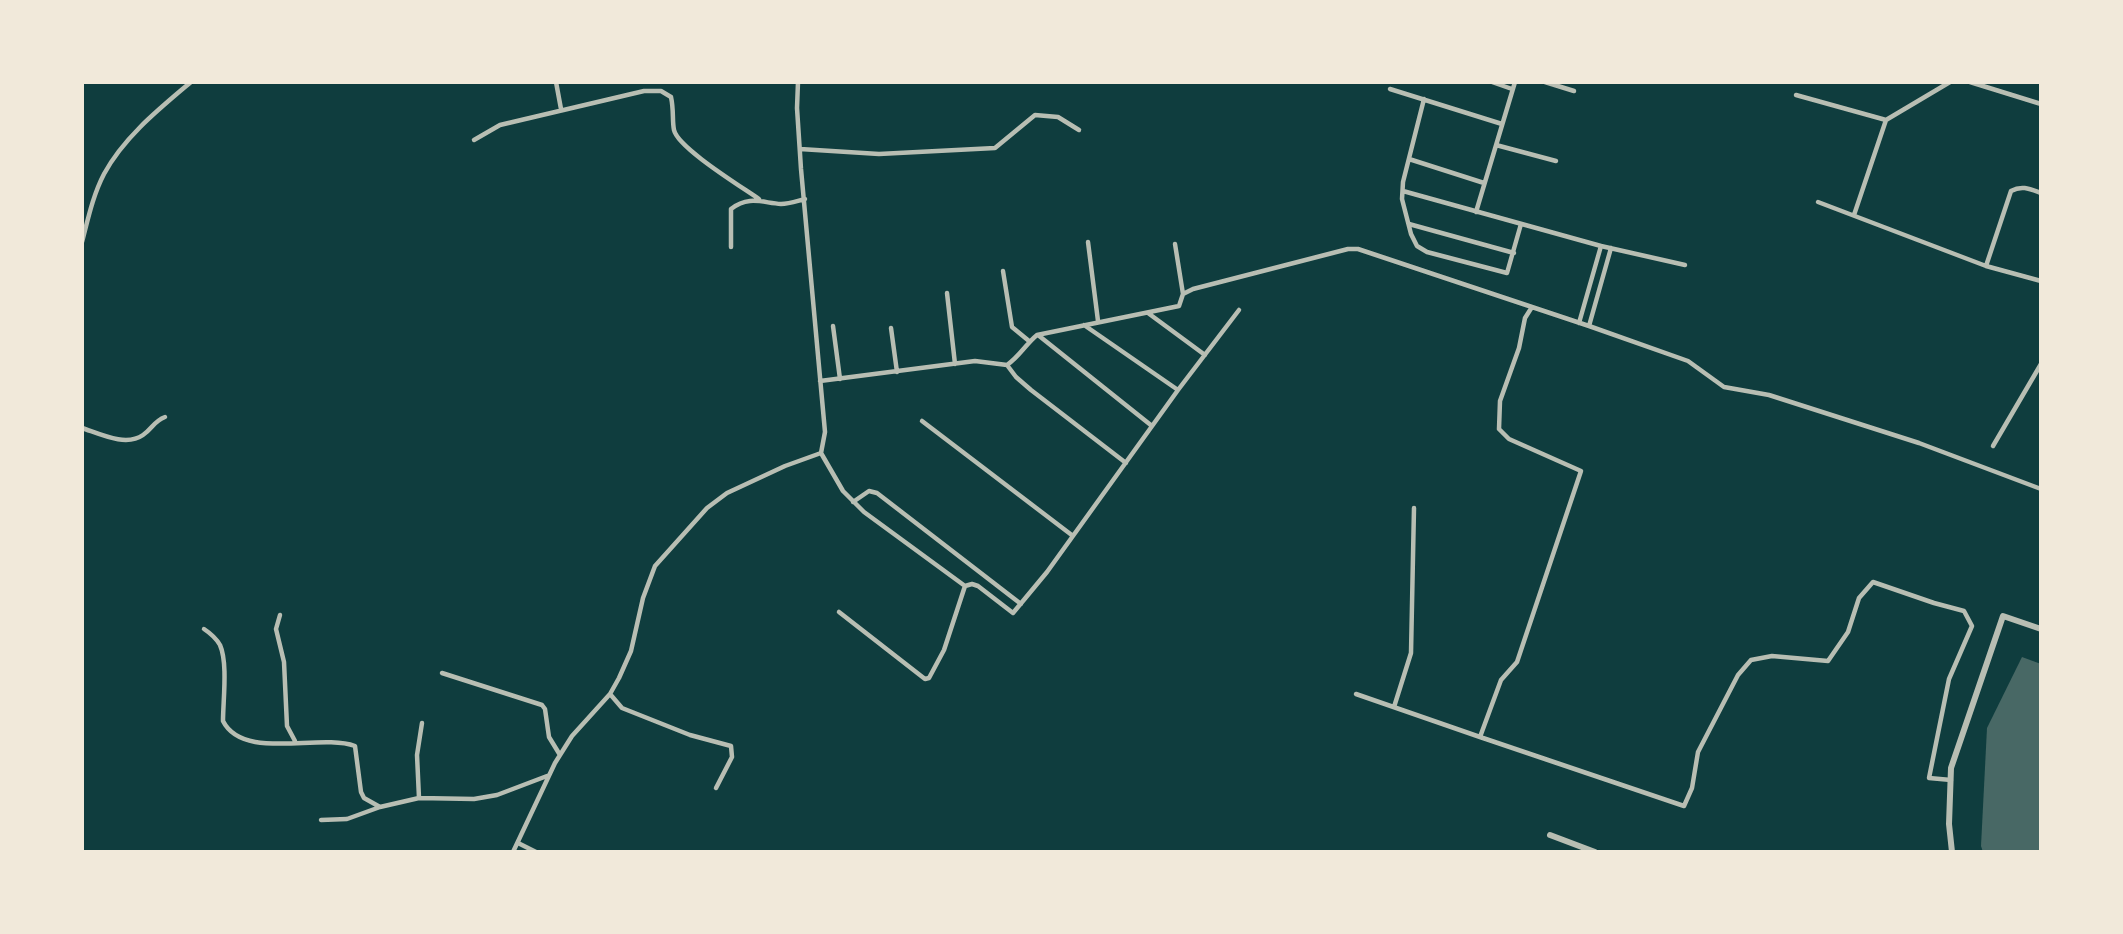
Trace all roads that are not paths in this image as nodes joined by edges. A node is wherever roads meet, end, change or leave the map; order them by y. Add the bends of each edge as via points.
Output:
1 (191, 82) edge
2 (556, 82) edge
3 (798, 82) edge
4 (1492, 82) edge
5 (1515, 82) edge
6 (1545, 82) edge
7 (1950, 82) edge
8 (1970, 82) edge
9 (1390, 89) dead end
10 (1512, 89) junction
11 (1574, 92) dead end
12 (1797, 95) dead end
13 (1424, 99) junction
14 (2041, 104) edge
15 (561, 109) junction
16 (1886, 120) junction
17 (1502, 124) junction
18 (1079, 130) dead end
19 (474, 140) dead end
20 (1496, 145) junction
21 (800, 149) junction
22 (1409, 159) junction
23 (1556, 161) dead end
24 (1485, 183) junction
25 (1403, 191) junction
26 (2041, 193) edge
27 (759, 199) junction
28 (804, 199) junction
29 (1818, 202) dead end
30 (1476, 212) junction
31 (1854, 215) junction
32 (1521, 224) junction
33 (1409, 225) junction
34 (82, 242) edge
35 (1088, 242) dead end
36 (1175, 244) dead end
37 (1601, 246) junction
38 (730, 247) dead end
39 (1611, 248) junction
40 (1514, 253) junction
41 (1685, 265) dead end
42 (1986, 266) junction
43 (1003, 271) dead end
44 (2041, 281) edge
45 (947, 293) dead end
46 (1183, 294) junction
47 (1532, 307) junction
48 (1239, 310) dead end
49 (1147, 312) junction
50 (1098, 321) junction
51 (1579, 323) junction
52 (1084, 324) junction
53 (833, 326) dead end
54 (1589, 326) junction
55 (891, 328) dead end
56 (1037, 335) junction
57 (1029, 341) junction
58 (1205, 355) junction
59 (955, 364) junction
60 (2041, 364) edge
61 (1007, 365) junction
62 (897, 372) junction
63 (840, 379) junction
64 (820, 382) junction
65 (1178, 390) junction
66 (165, 417) dead end
67 (922, 421) dead end
68 (1153, 426) junction
69 (82, 428) edge
70 (1993, 446) dead end
71 (821, 453) junction
72 (1126, 463) junction
73 (2041, 489) edge
74 (853, 502) junction
75 (1414, 508) dead end
76 (1073, 536) junction
77 (965, 586) junction
78 (1021, 604) junction
79 (839, 612) dead end
80 (280, 615) dead end
81 (204, 629) dead end
82 (2041, 629) edge
83 (442, 673) dead end
84 (610, 694) junction
85 (1356, 694) dead end
86 (1394, 707) junction
87 (422, 723) dead end
88 (1480, 737) junction
89 (296, 742) junction
90 (560, 755) junction
91 (548, 775) junction
92 (1951, 780) junction
93 (716, 788) dead end
94 (419, 798) junction
95 (380, 807) junction
96 (321, 820) dead end
97 (1549, 835) dead end
98 (518, 843) junction
99 (513, 852) edge
100 (536, 852) edge
101 (1595, 852) edge
102 (1952, 852) edge

1 - 34 street via 118,152 92,204
2 - 15 street
3 - 21 street
4 - 10 street
5 - 10 street
6 - 11 street
7 - 16 street
8 - 14 street
9 - 13 street
10 - 17 street
12 - 16 street
13 - 17 street
13 - 22 street
15 - 19 street via 500,125
15 - 27 street via 645,90 661,91 671,97 678,139
16 - 31 street
17 - 20 street
18 - 21 street via 1058,117 1035,115 995,148 879,154
20 - 23 street
20 - 24 street
21 - 28 street
22 - 24 street
22 - 25 street
24 - 30 street
25 - 30 street
25 - 33 street
26 - 42 street via 2017,187 2011,191
27 - 28 street via 784,204
27 - 38 street via 731,209
28 - 64 street
29 - 31 street
30 - 32 street
31 - 42 street
32 - 37 street
32 - 40 street
33 - 40 street
33 - 40 street via 1417,246 1427,252 1492,270 1507,273
35 - 50 street
36 - 46 street
37 - 39 street
37 - 51 street
39 - 41 street
39 - 54 street
42 - 44 street
43 - 57 street via 1012,327
45 - 59 street
46 - 47 street via 1348,248
46 - 49 street via 1180,306
47 - 51 street
47 - 88 street via 1500,401 1499,429 1509,439 1581,471 1517,662 1501,680
48 - 58 street
49 - 50 street
49 - 58 street
50 - 52 street
51 - 54 street
52 - 56 street
52 - 65 street
53 - 63 street
54 - 73 street via 1688,361 1724,387 1769,396 1919,443
55 - 62 street
56 - 57 street
56 - 68 street
57 - 61 street
58 - 65 street
59 - 61 street
59 - 62 street
60 - 70 street
61 - 72 street via 1031,390
62 - 63 street
63 - 64 street
64 - 71 street via 825,432
65 - 68 street
66 - 69 street via 133,441
67 - 76 street
68 - 72 street
71 - 74 street
71 - 84 street via 726,493 681,536 655,566 631,652
72 - 76 street
74 - 77 street
74 - 78 street via 869,491 877,493
75 - 86 street via 1411,653
76 - 78 street
77 - 78 street via 978,586 1013,613
77 - 79 street via 944,650 925,679
80 - 89 street via 276,629 284,662 287,726
81 - 89 street via 214,636 223,657 223,721 227,729 247,740
82 - 92 street via 2003,616
83 - 90 street via 542,705
84 - 90 street
84 - 93 street via 622,708 731,746 732,757
85 - 86 street
86 - 88 street
87 - 94 street via 417,755
88 - 92 street via 1684,806 1698,751 1738,674 1751,660 1772,656 1828,661 1848,632 1859,598 1872,582 1964,611 1972,626 1949,679 1928,778
89 - 95 street via 355,746 361,792
90 - 91 street
91 - 94 street via 497,795
91 - 98 street
92 - 102 street
94 - 95 street
95 - 96 street via 347,819
97 - 101 street
98 - 99 street
98 - 100 street

